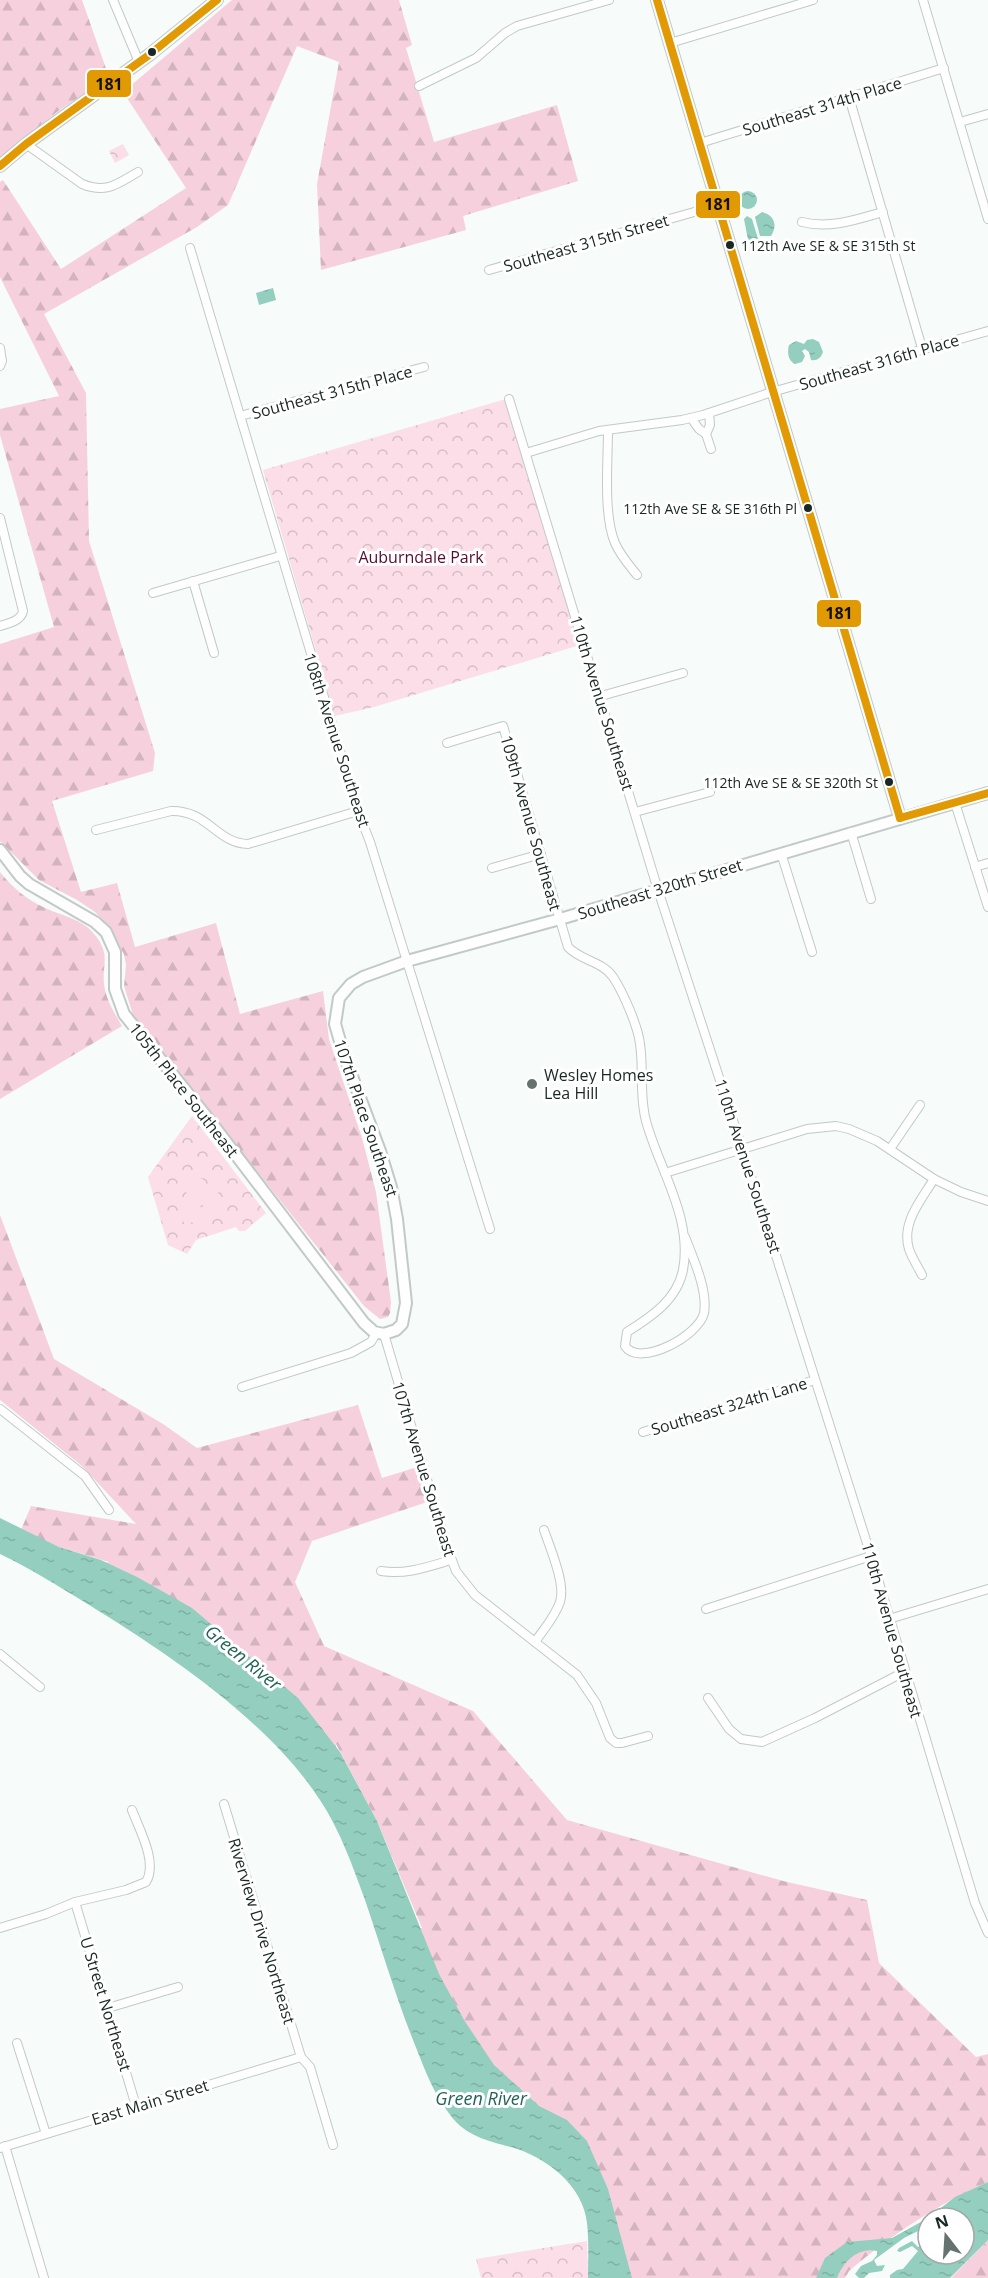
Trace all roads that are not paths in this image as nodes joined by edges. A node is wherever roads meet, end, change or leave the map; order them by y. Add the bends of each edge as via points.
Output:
1 (113, 0) edge
2 (217, 0) edge
3 (609, 0) edge
4 (657, 0) edge
5 (813, 0) edge
6 (923, 0) edge
7 (670, 43) junction
8 (140, 62) junction
9 (944, 68) junction
10 (420, 86) dead end
11 (849, 98) junction
12 (988, 114) edge
13 (960, 122) junction
14 (700, 143) junction
15 (26, 144) junction
16 (0, 166) edge
17 (138, 172) dead end
18 (719, 205) junction
19 (882, 212) junction
20 (988, 219) edge
21 (802, 222) dead end
22 (190, 248) dead end
23 (489, 270) dead end
24 (988, 331) edge
25 (0, 348) edge
26 (922, 348) junction
27 (0, 366) edge
28 (424, 368) dead end
29 (772, 392) junction
30 (509, 399) dead end
31 (710, 413) junction
32 (240, 416) junction
33 (691, 418) junction
34 (608, 430) junction
35 (706, 434) junction
36 (711, 449) dead end
37 (526, 453) junction
38 (0, 518) edge
39 (280, 556) junction
40 (637, 575) dead end
41 (193, 581) junction
42 (153, 593) dead end
43 (0, 626) edge
44 (214, 653) dead end
45 (684, 673) dead end
46 (600, 696) junction
47 (447, 743) dead end
48 (710, 792) dead end
49 (988, 793) edge
50 (955, 803) junction
51 (358, 811) junction
52 (635, 812) junction
53 (900, 818) junction
54 (96, 830) dead end
55 (851, 832) junction
56 (0, 850) edge
57 (782, 853) junction
58 (541, 854) junction
59 (988, 863) edge
60 (975, 867) junction
61 (492, 868) dead end
62 (658, 890) junction
63 (871, 899) dead end
64 (988, 907) edge
65 (560, 919) junction
66 (812, 952) dead end
67 (407, 961) junction
68 (339, 998) joint
69 (921, 1106) dead end
70 (742, 1148) junction
71 (890, 1149) junction
72 (665, 1173) junction
73 (934, 1179) junction
74 (988, 1201) edge
75 (490, 1229) dead end
76 (685, 1237) junction
77 (922, 1275) dead end
78 (381, 1333) junction
79 (815, 1380) junction
80 (242, 1387) dead end
81 (0, 1409) edge
82 (643, 1432) dead end
83 (109, 1510) dead end
84 (544, 1530) dead end
85 (871, 1556) junction
86 (451, 1560) junction
87 (381, 1571) dead end
88 (988, 1589) edge
89 (706, 1609) dead end
90 (889, 1619) junction
91 (534, 1642) junction
92 (0, 1654) edge
93 (904, 1672) junction
94 (40, 1687) dead end
95 (708, 1698) dead end
96 (648, 1736) dead end
97 (224, 1804) dead end
98 (132, 1810) dead end
99 (75, 1902) junction
100 (0, 1928) edge
101 (988, 1933) edge
102 (178, 1987) dead end
103 (108, 2008) junction
104 (18, 2043) dead end
105 (301, 2057) junction
106 (136, 2106) junction
107 (46, 2134) junction
108 (333, 2145) dead end
109 (3, 2147) edge
110 (44, 2278) edge

1 - 8 street
2 - 8 street
3 - 10 street via 517,26 476,58
4 - 7 street
5 - 7 street
6 - 9 street
7 - 14 street
8 - 15 street
9 - 11 street, Southeast 314th Place
9 - 13 street
11 - 14 street, Southeast 314th Place
11 - 19 street
12 - 13 street
13 - 20 street
14 - 18 street
15 - 16 street
15 - 17 street via 90,188 111,188
18 - 23 street, Southeast 315th Street
18 - 29 street
19 - 21 street via 838,224 818,226
19 - 26 street
22 - 32 street, 108th Avenue Southeast
24 - 26 street, Southeast 316th Place
25 - 27 street
26 - 29 street, Southeast 316th Place
28 - 32 street, Southeast 315th Place
29 - 31 street, Southeast 316th Place
29 - 53 street
30 - 37 street, 110th Avenue Southeast
31 - 33 street, Southeast 316th Place
31 - 35 street
32 - 39 street, 108th Avenue Southeast
33 - 34 street, Southeast 316th Place
33 - 35 street
34 - 37 street, Southeast 316th Place
34 - 40 street via 611,531 618,550
35 - 36 street
37 - 46 street, 110th Avenue Southeast
38 - 43 street via 23,611 17,620
39 - 41 street
39 - 51 street, 108th Avenue Southeast
41 - 42 street
41 - 44 street
45 - 46 street
46 - 52 street, 110th Avenue Southeast
47 - 58 street, 109th Avenue Southeast via 503,726
48 - 52 street
49 - 50 street, Southeast 320th Street
50 - 53 street, Southeast 320th Street
50 - 60 street
51 - 54 street via 248,844 224,837 204,820 181,811
51 - 67 street, 108th Avenue Southeast
52 - 62 street, 110th Avenue Southeast
53 - 55 street, Southeast 320th Street
55 - 57 street, Southeast 320th Street
55 - 63 street
56 - 78 street, 105th Place Southeast via 29,884 106,932 115,952 117,998 129,1022 214,1126 354,1311 369,1328
57 - 62 street, Southeast 320th Street
57 - 66 street
58 - 61 street
58 - 65 street, 109th Avenue Southeast
59 - 60 street
60 - 64 street
62 - 65 street, Southeast 320th Street
62 - 70 street, 110th Avenue Southeast
65 - 67 street, Southeast 320th Street
65 - 72 street, 109th Avenue Southeast via 571,951 612,975 638,1034 641,1100
67 - 68 street, Southeast 320th Street via 356,980
67 - 75 street, 108th Avenue Southeast
68 - 78 street, 107th Place Southeast via 335,1018 338,1039 386,1169 397,1219 405,1315 396,1330
69 - 71 street
70 - 71 street via 827,1126 862,1134
70 - 72 street
70 - 79 street, 110th Avenue Southeast
71 - 73 street
72 - 76 street, 109th Avenue Southeast
73 - 74 street
73 - 77 street via 911,1215 908,1230 909,1249
76 - 76 street, 109th Avenue Southeast via 680,1281 662,1307 627,1332 625,1346 629,1351 636,1354 672,1344 693,1331 701,1320 701,1282
78 - 80 street via 351,1353
78 - 86 street, 107th Avenue Southeast
79 - 82 street, Southeast 324th Lane
79 - 85 street, 110th Avenue Southeast
81 - 83 street via 85,1476
84 - 91 street via 561,1594 558,1607
85 - 89 street
85 - 90 street, 110th Avenue Southeast
86 - 87 street via 414,1571
86 - 91 street, 107th Avenue Southeast via 475,1595
88 - 90 street
90 - 93 street, 110th Avenue Southeast
91 - 96 street, 107th Avenue Southeast via 582,1681 610,1738 619,1743
92 - 94 street
93 - 95 street via 762,1742 741,1739 729,1729
93 - 101 street, 110th Avenue Southeast via 975,1903
97 - 105 street, Riverview Drive Northeast
98 - 99 street via 147,1854 147,1880 139,1886
99 - 100 street
99 - 103 street, U Street Northeast
102 - 103 street
103 - 106 street, U Street Northeast
104 - 107 street
105 - 106 street, East Main Street
105 - 108 street, Riverview Drive Northeast via 310,2067
106 - 107 street, East Main Street
107 - 109 street, East Main Street
109 - 110 street

